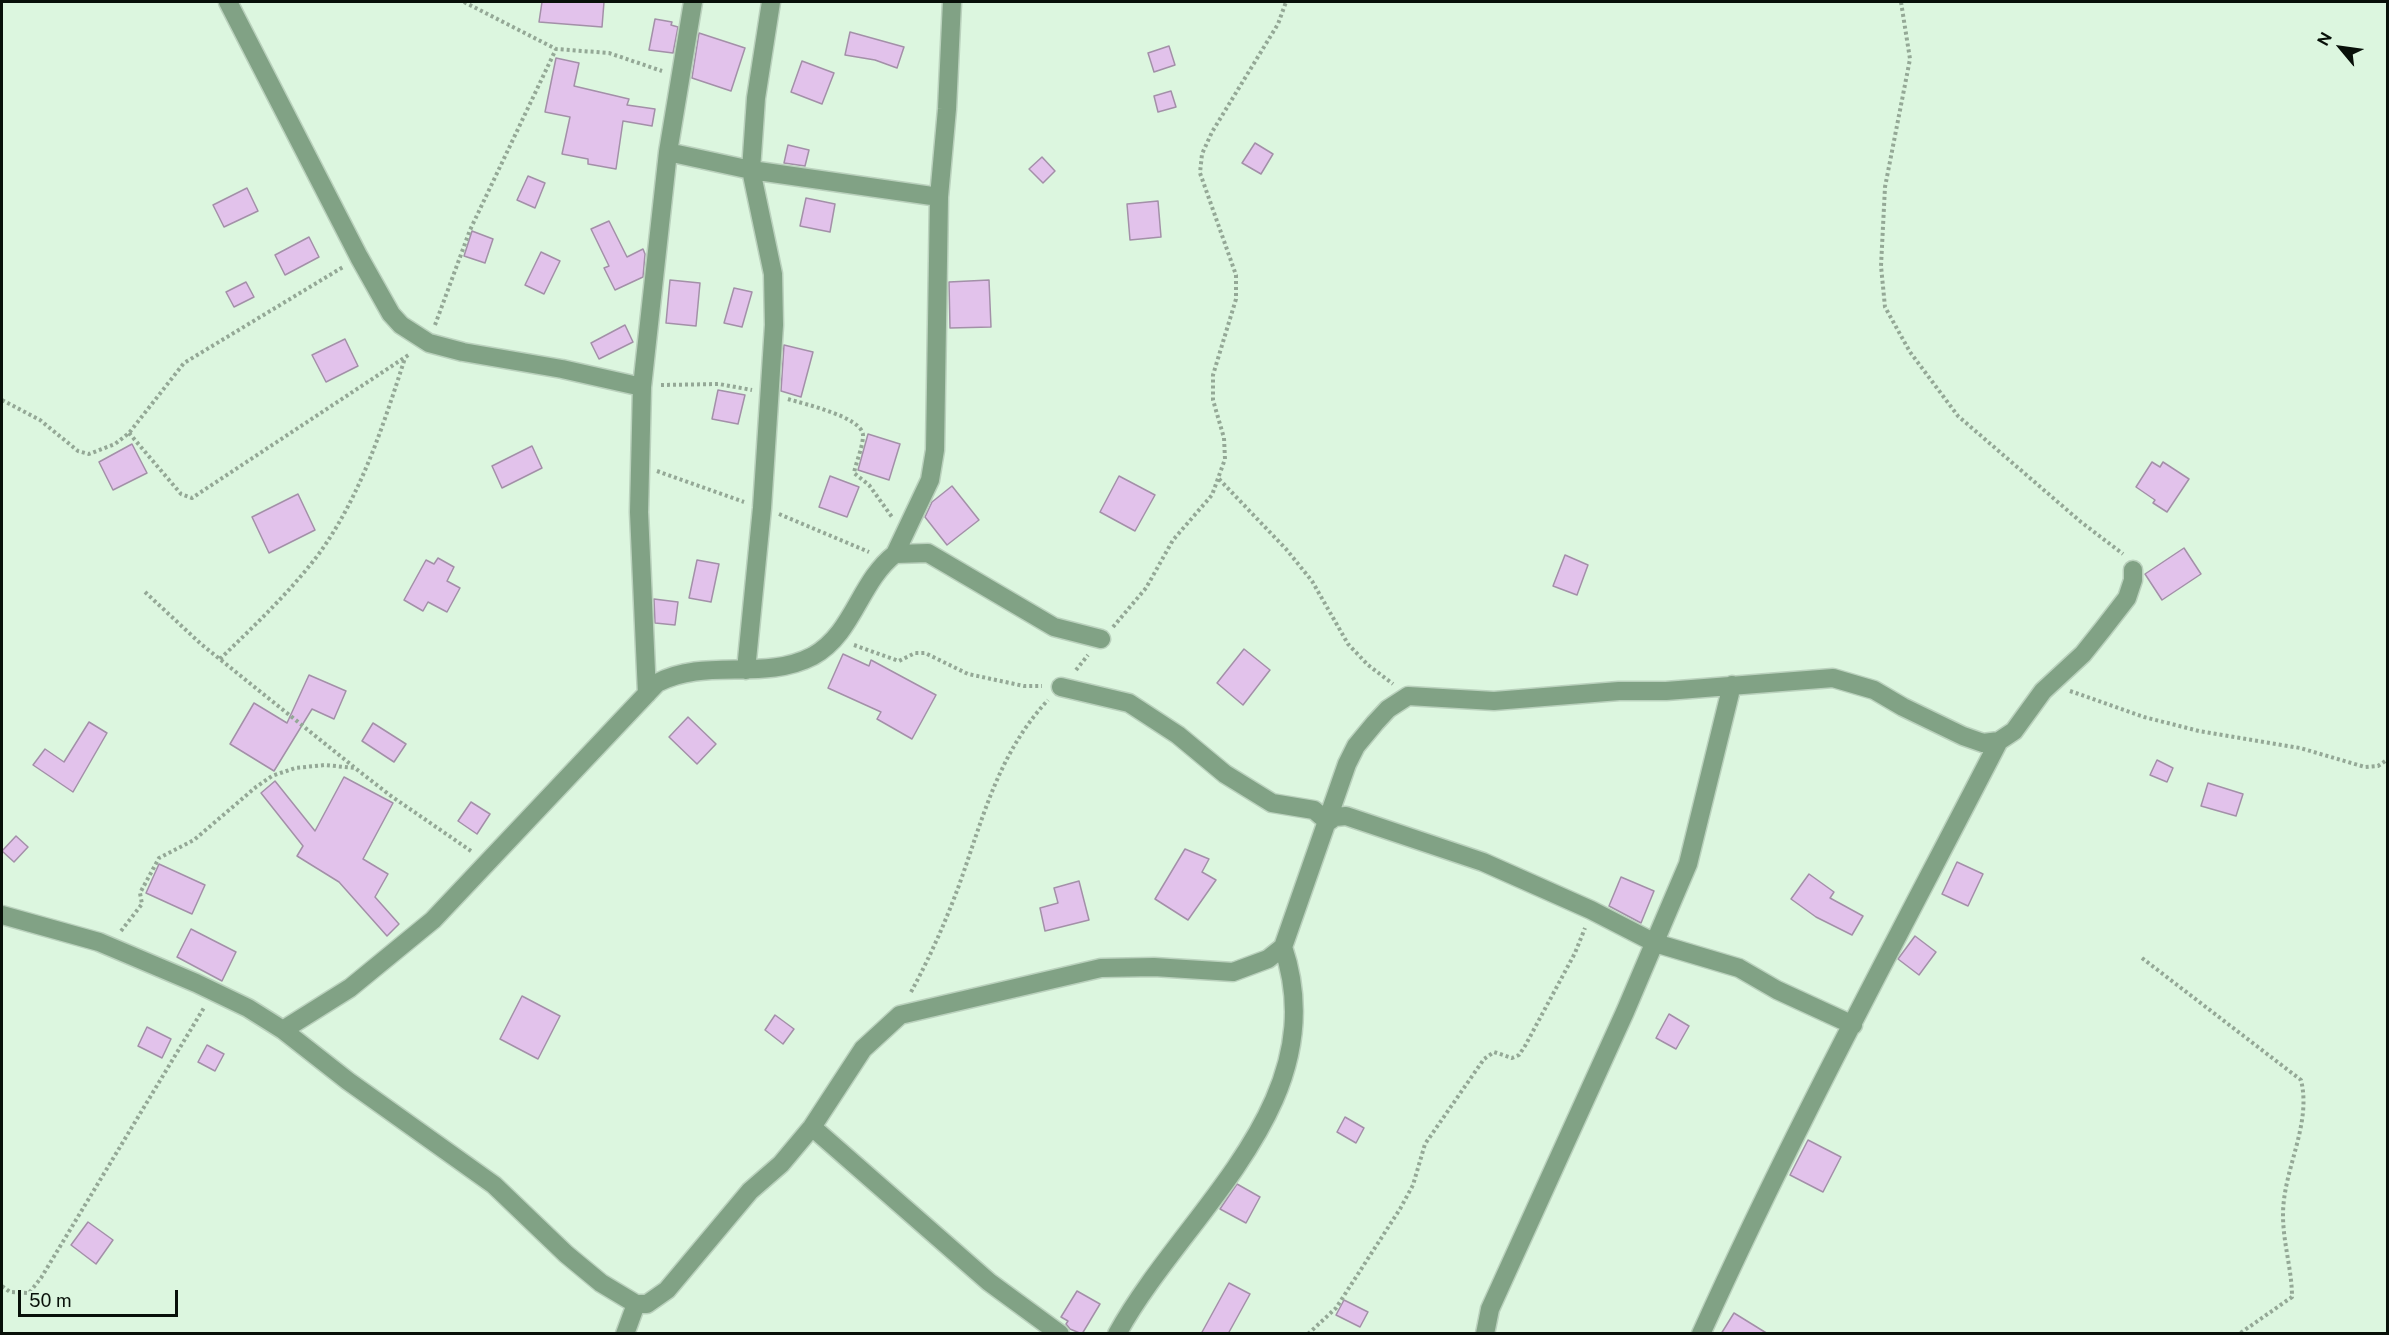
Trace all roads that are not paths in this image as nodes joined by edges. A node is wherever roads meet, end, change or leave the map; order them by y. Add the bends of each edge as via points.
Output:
1 (228, 2) edge
2 (693, 2) edge
3 (771, 2) edge
4 (952, 2) edge
5 (668, 152) junction
6 (751, 170) junction
7 (939, 197) junction
8 (642, 387) junction
9 (891, 557) junction
10 (2133, 570) road end
11 (1101, 639) road end
12 (746, 670) junction
13 (1732, 685) junction
14 (1061, 687) road end
15 (647, 694) junction
16 (1999, 741) junction
17 (1328, 822) junction
18 (2, 915) edge
19 (1655, 943) junction
20 (1283, 947) junction
21 (1853, 1025) junction
22 (283, 1030) junction
23 (812, 1127) junction
24 (636, 1304) junction
25 (625, 1334) edge
26 (1060, 1334) edge
27 (1117, 1334) edge
28 (1485, 1334) edge
29 (1701, 1334) edge

1 - 8 street via 359,257 401,325 429,343
2 - 5 street
3 - 6 street via 756,98
4 - 7 street
5 - 6 street
5 - 8 street
6 - 7 street
6 - 12 street via 774,274 774,325
7 - 9 street via 935,450 930,480
8 - 15 street via 641,602
9 - 11 street via 928,553 1054,627
9 - 12 street via 835,639 811,657 791,664
10 - 16 street via 2127,598 2083,654 2043,691 2014,731
12 - 15 street via 686,672 657,683
13 - 16 street via 1833,678 1851,681 1963,736 1983,743
13 - 17 street via 1494,701 1408,696 1388,708 1356,746 1338,785
13 - 19 street via 1688,864
14 - 17 street via 1129,704 1272,803 1314,810
15 - 22 street via 433,920 350,988
16 - 21 street
17 - 19 street via 1346,816 1459,853 1591,910
17 - 20 street
18 - 22 street via 99,942 214,991
19 - 21 street via 1739,968
19 - 28 street via 1490,1309
20 - 23 street via 1268,959 1233,972 1101,968 900,1015 863,1049
20 - 27 street via 1294,997 1288,1059 1280,1092 1217,1196 1168,1258
21 - 29 street
22 - 24 street via 494,1185 566,1254 601,1283
23 - 24 street via 781,1164 750,1191 667,1290 646,1304
23 - 26 street via 989,1281
24 - 25 street

